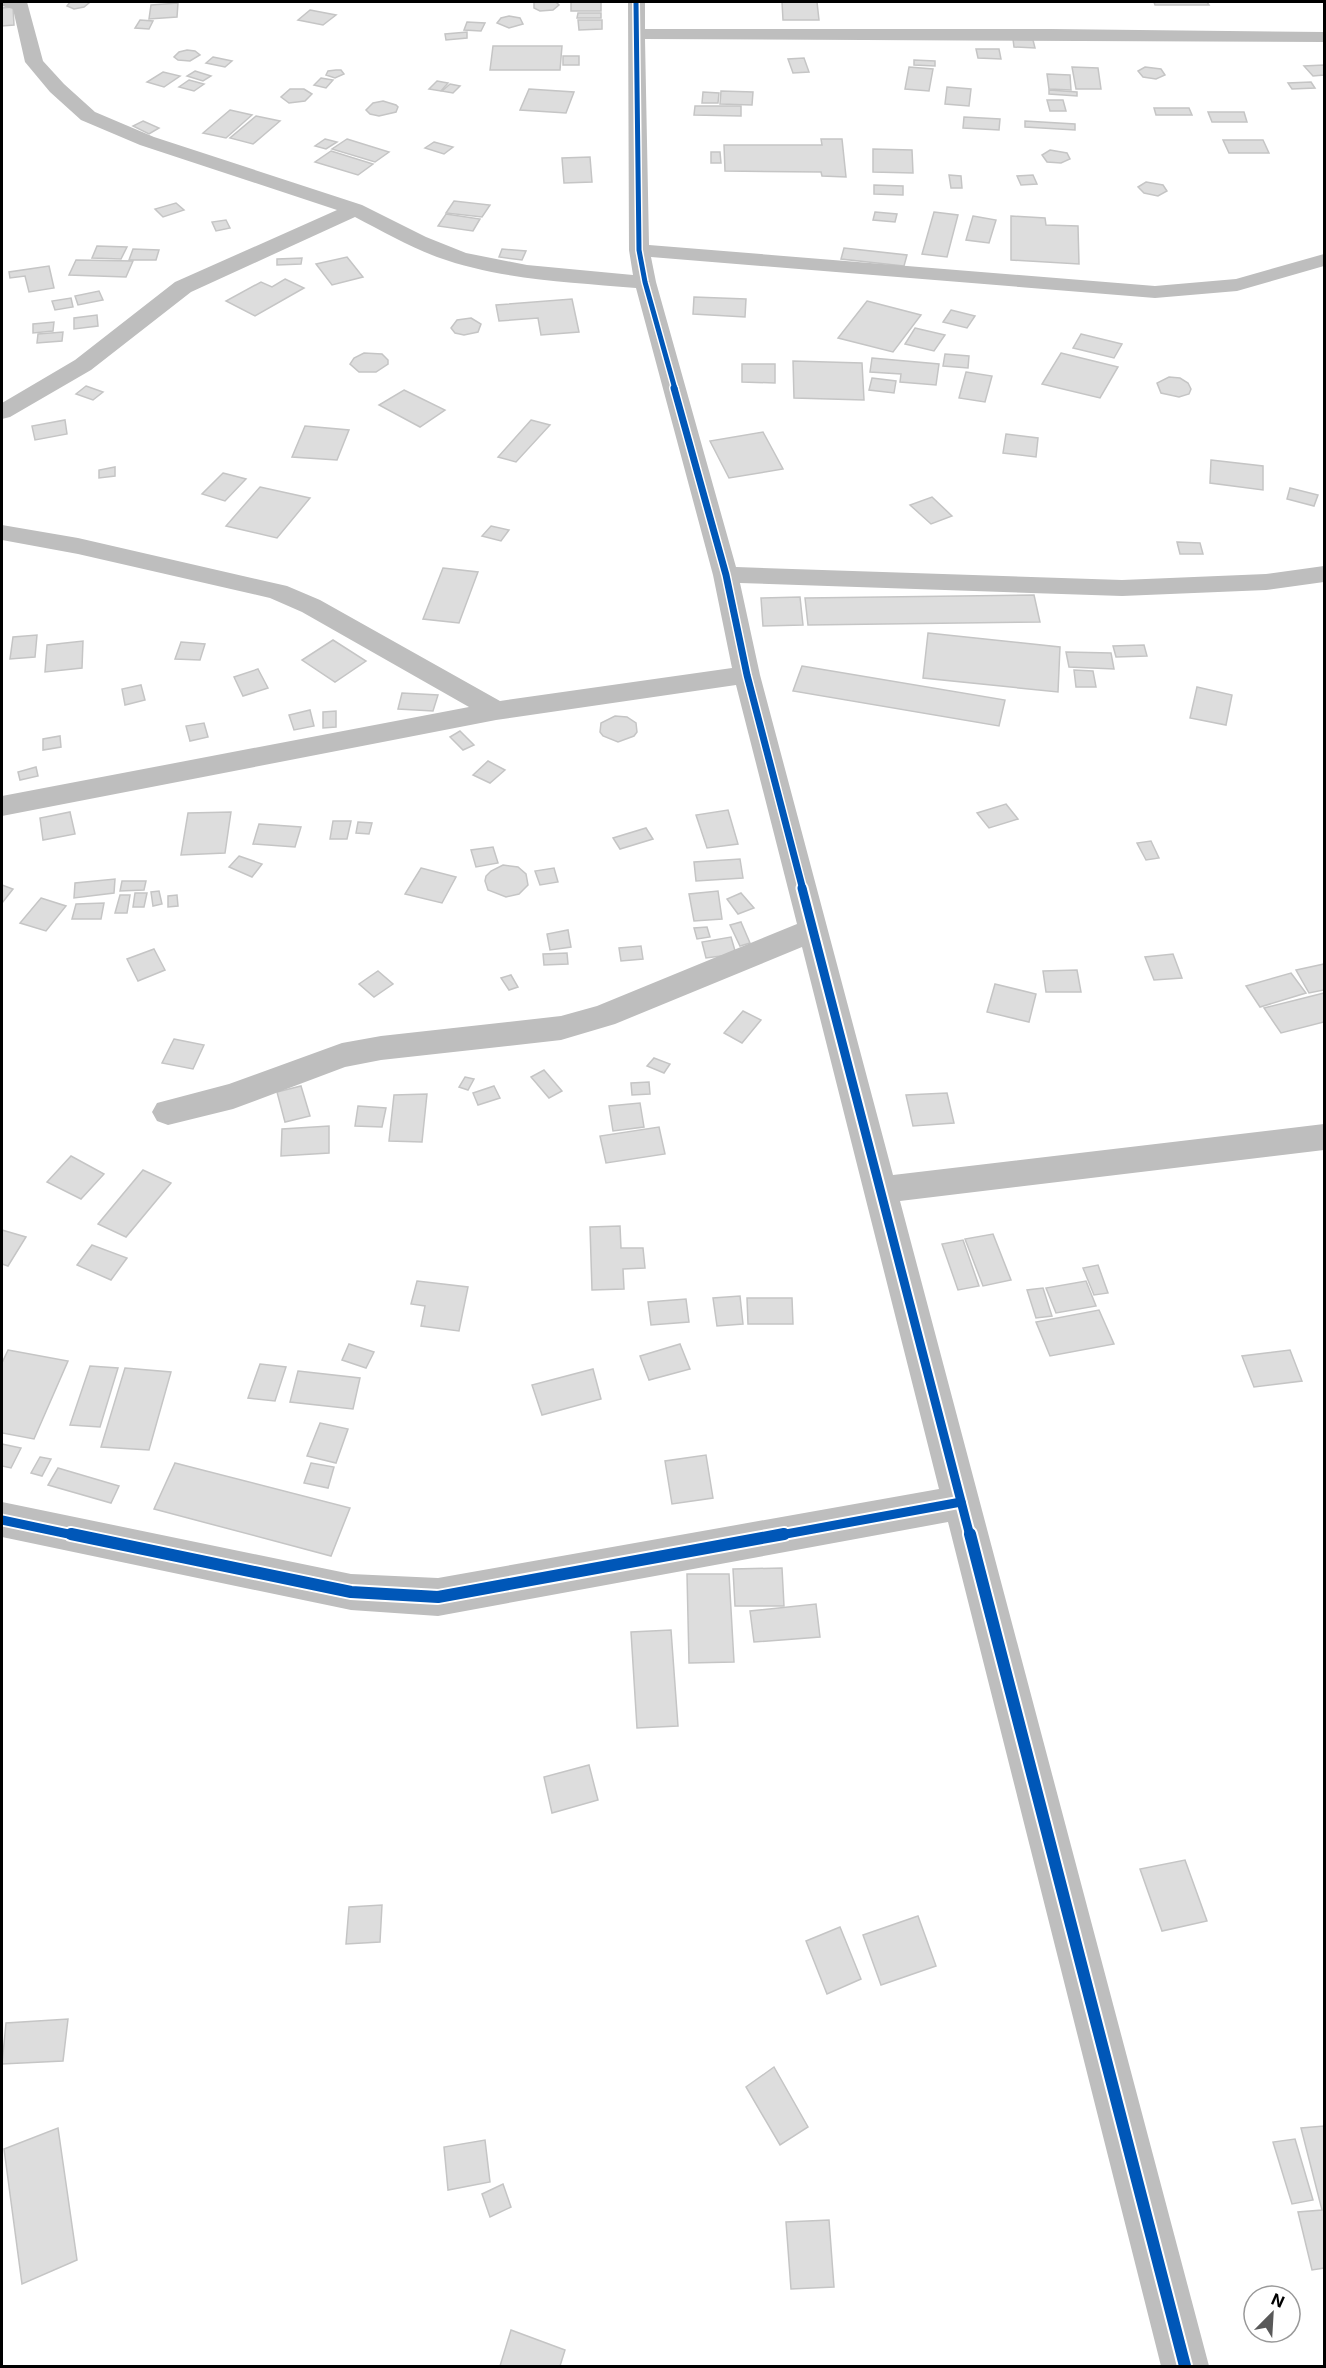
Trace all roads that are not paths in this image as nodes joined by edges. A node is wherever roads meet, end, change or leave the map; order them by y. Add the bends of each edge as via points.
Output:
1 (6, 2) edge
2 (636, 2) edge
3 (636, 34) junction
4 (1324, 37) edge
5 (355, 209) junction
6 (639, 250) junction
7 (1324, 260) edge
8 (645, 282) junction
9 (2, 412) edge
10 (4, 531) edge
11 (1324, 574) edge
12 (726, 575) junction
13 (747, 675) junction
14 (496, 711) junction
15 (2, 806) edge
16 (813, 930) junction
17 (168, 1112) dead end
18 (1324, 1137) edge
19 (880, 1190) junction
20 (961, 1502) junction
21 (2, 1520) edge
22 (1185, 2367) edge

1 - 5 street via 21,6 34,62 88,116 147,141
2 - 3 street
3 - 4 street
3 - 6 street
5 - 8 street via 422,244 460,258 508,269
5 - 9 street via 183,287 83,365
6 - 7 street via 1155,292 1237,285
6 - 8 street
8 - 12 street
10 - 14 street via 278,592 311,606
11 - 12 street via 1266,582 1122,588
12 - 13 street
13 - 14 street
13 - 16 street
14 - 15 street
16 - 17 street via 604,1016 561,1028 342,1055 233,1096
16 - 19 street
18 - 19 street
19 - 20 street
20 - 21 street via 438,1597 351,1592
20 - 22 street

